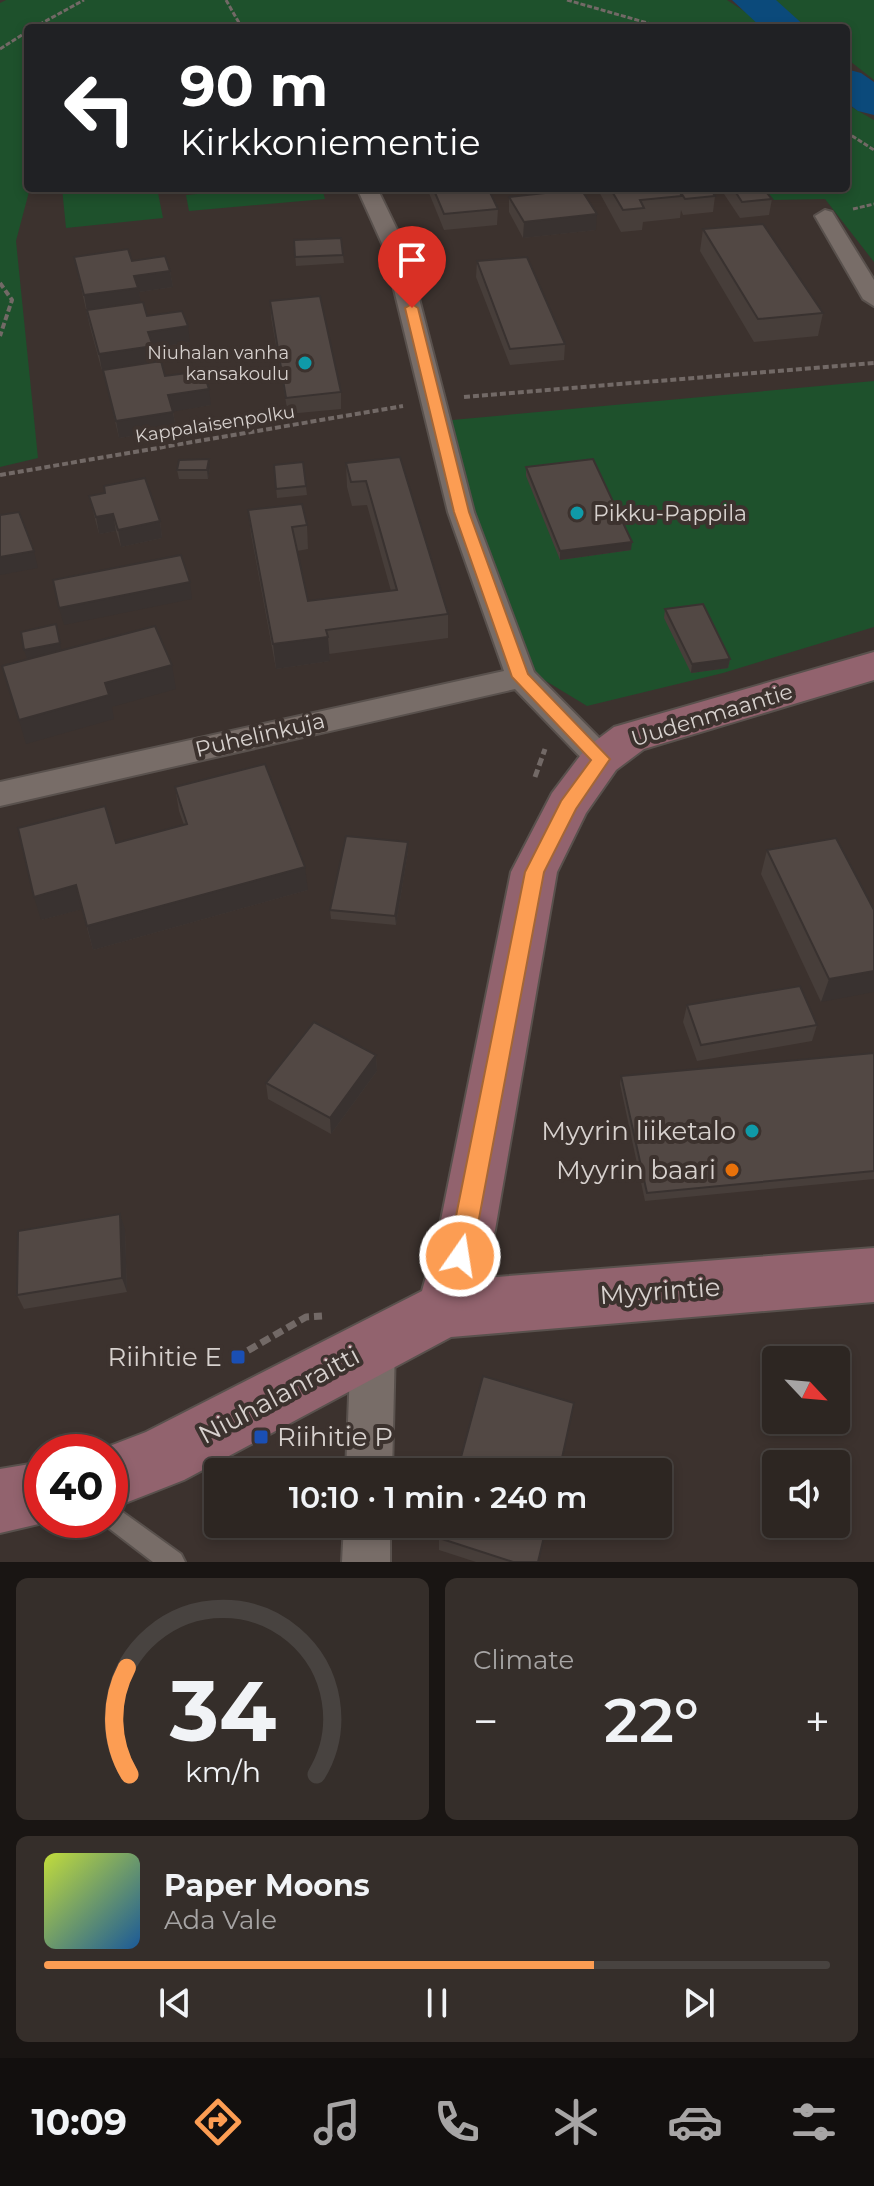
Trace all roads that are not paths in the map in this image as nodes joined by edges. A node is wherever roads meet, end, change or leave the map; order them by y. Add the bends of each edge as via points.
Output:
1 (369, 192) edge
2 (825, 216) dead end
3 (874, 299) edge
4 (874, 666) edge
5 (521, 677) junction
6 (601, 759) junction
7 (0, 794) edge
8 (874, 1275) edge
9 (446, 1309) junction
10 (373, 1345) junction
11 (369, 1458) edge
12 (128, 1470) edge
13 (24, 1497) edge
14 (0, 1501) edge
15 (128, 1528) edge
16 (367, 1538) edge
17 (173, 1562) edge
18 (366, 1562) edge

1 - 5 street via 395,248 461,512
2 - 3 street
4 - 6 street, Uudenmaantie via 629,738
5 - 6 street
5 - 7 street, Puhelinkuja
6 - 9 street, Uudenmaantie via 568,805 534,872 467,1230
8 - 9 street, Myyrintie
9 - 10 street, Niuhalanraitti
10 - 11 street
10 - 12 street, Niuhalanraitti via 162,1458
13 - 14 street
15 - 17 lane
16 - 18 street

